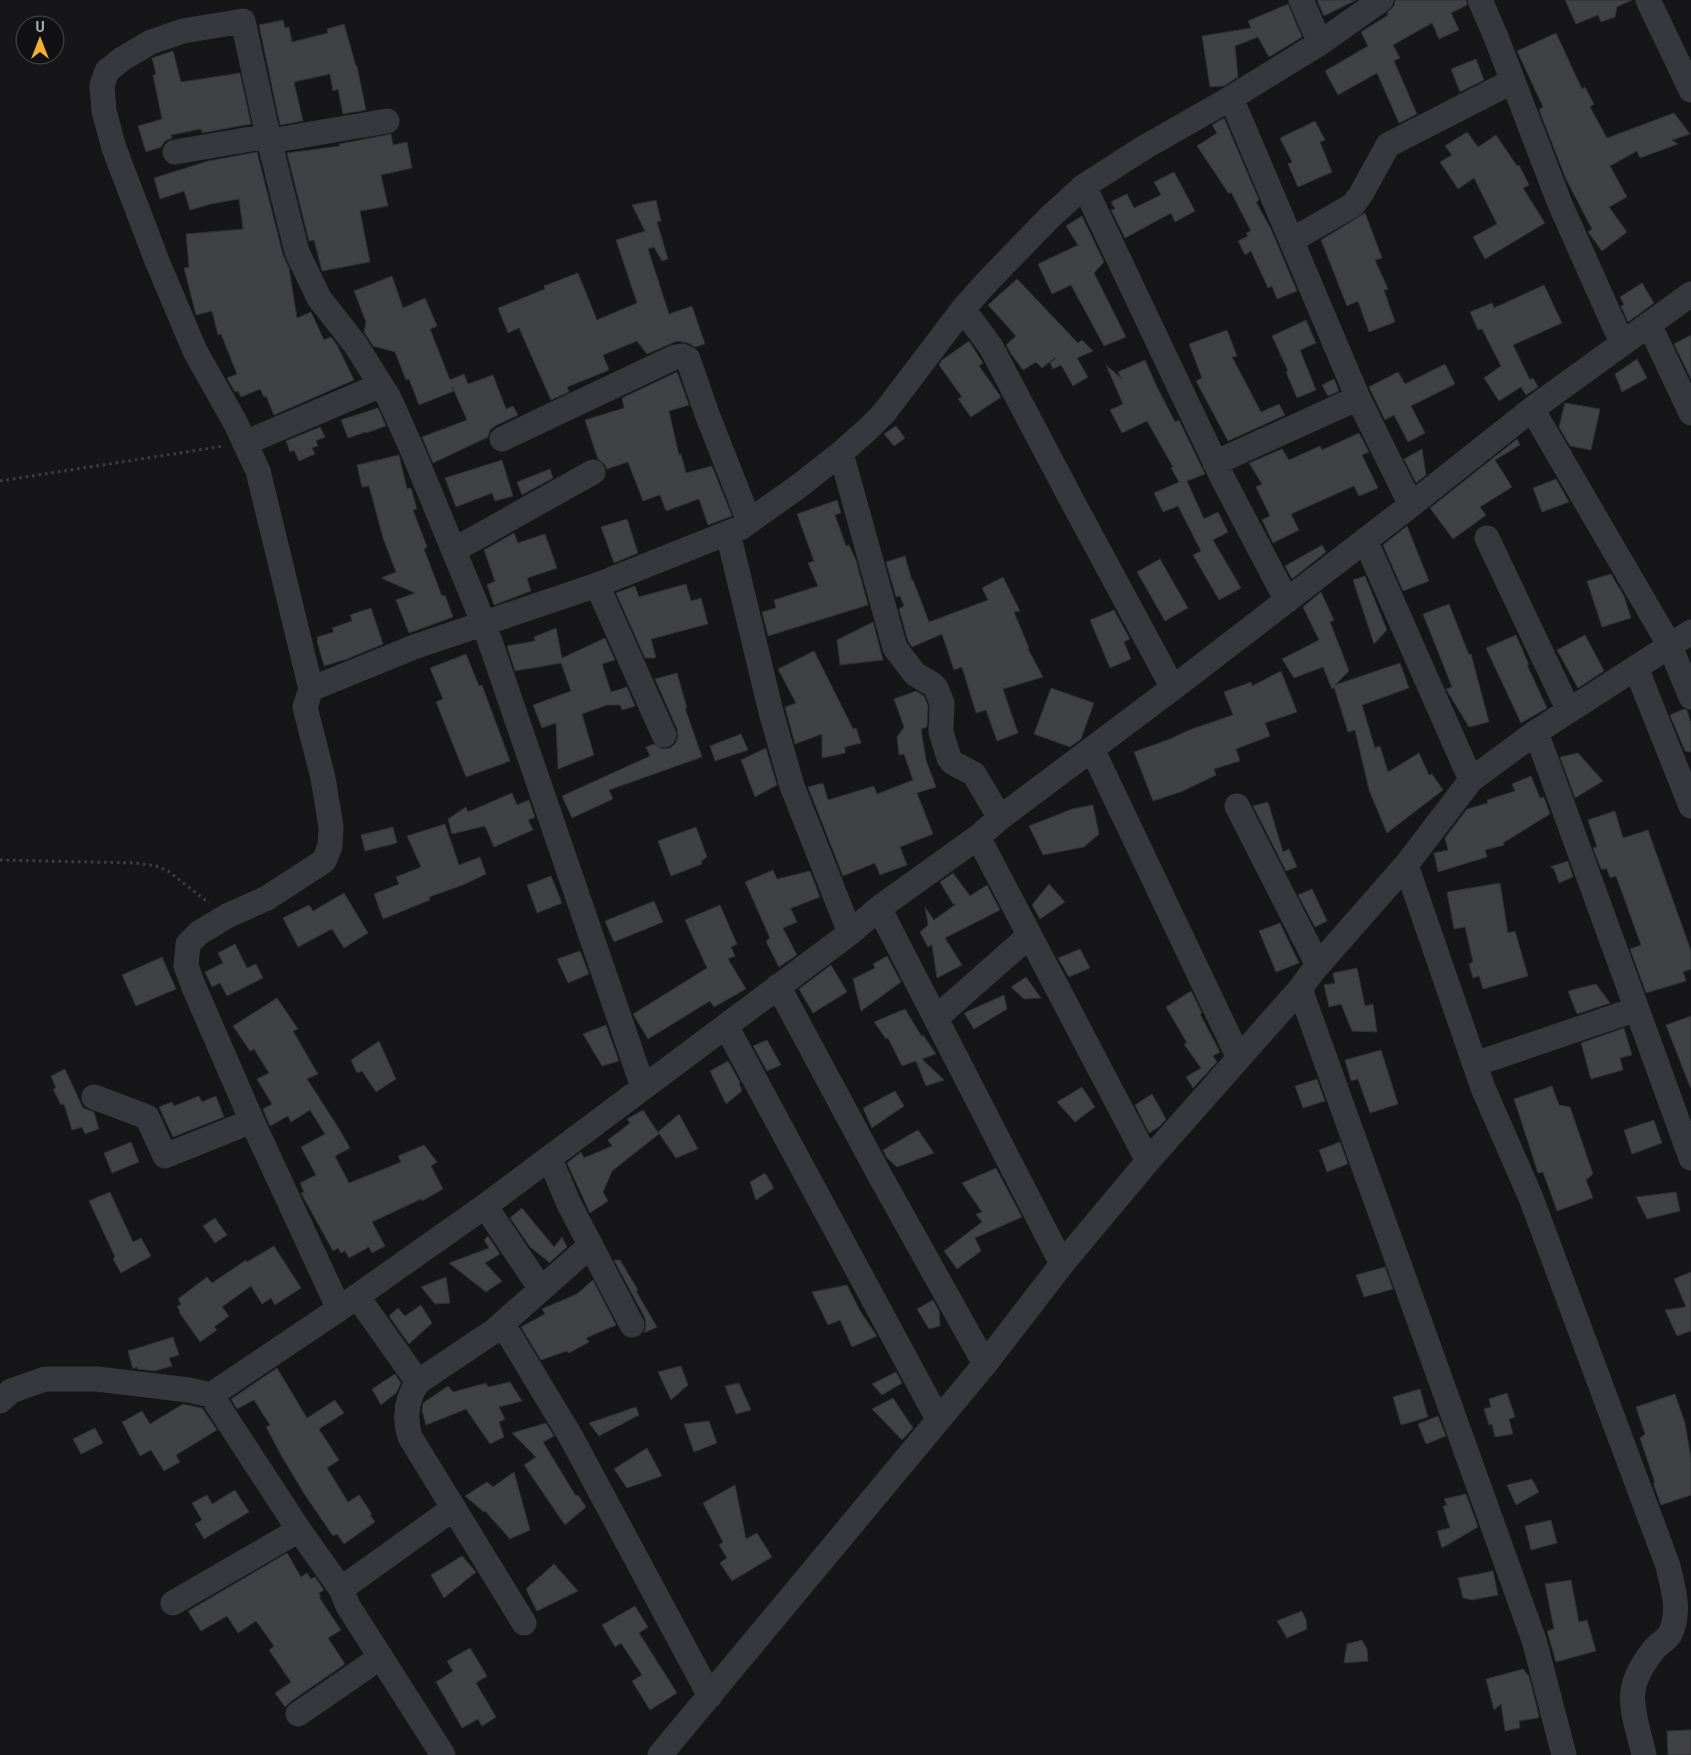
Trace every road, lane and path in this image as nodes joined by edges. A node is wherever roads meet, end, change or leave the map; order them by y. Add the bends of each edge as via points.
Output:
1 (1301, 0) edge
2 (1381, 0) edge
3 (1480, 0) edge
4 (1648, 0) edge
5 (1320, 43) junction
6 (1513, 81) junction
7 (1691, 90) edge
8 (1231, 98) junction
9 (387, 121) dead end
10 (269, 139) junction
11 (175, 152) dead end
12 (1084, 186) junction
13 (1292, 240) junction
14 (1691, 294) edge
15 (963, 309) junction
16 (1649, 324) junction
17 (1622, 343) junction
18 (381, 385) junction
19 (1358, 398) junction
20 (1532, 409) junction
21 (1691, 413) edge
22 (502, 439) dead end
23 (244, 443) junction
24 (841, 453) junction
25 (1215, 463) junction
26 (593, 472) dead end
27 (0, 482) edge
28 (1411, 505) junction
29 (738, 527) junction
30 (1487, 538) dead end
31 (1365, 540) junction
32 (454, 550) junction
33 (597, 585) junction
34 (1287, 600) junction
35 (484, 624) junction
36 (1691, 632) edge
37 (1670, 646) junction
38 (1636, 668) junction
39 (1173, 688) junction
40 (311, 689) junction
41 (1691, 697) edge
42 (1568, 711) junction
43 (1536, 732) junction
44 (664, 735) dead end
45 (1092, 749) junction
46 (1471, 780) junction
47 (1237, 806) dead end
48 (1691, 806) edge
49 (1000, 818) junction
50 (978, 838) junction
51 (0, 860) edge
52 (1406, 865) junction
53 (879, 908) junction
54 (226, 916) junction
55 (850, 933) junction
56 (1030, 936) junction
57 (1318, 965) junction
58 (778, 986) junction
59 (1300, 989) junction
60 (1637, 1009) junction
61 (936, 1018) junction
62 (726, 1026) junction
63 (1240, 1058) junction
64 (1475, 1064) junction
65 (643, 1087) junction
66 (94, 1097) dead end
67 (252, 1121) junction
68 (1691, 1158) edge
69 (550, 1159) junction
70 (1148, 1161) junction
71 (485, 1206) junction
72 (591, 1245) junction
73 (1062, 1264) junction
74 (541, 1289) junction
75 (348, 1303) junction
76 (632, 1325) dead end
77 (494, 1331) junction
78 (985, 1364) junction
79 (418, 1382) junction
80 (211, 1395) junction
81 (0, 1401) edge
82 (938, 1419) junction
83 (454, 1508) junction
84 (299, 1530) junction
85 (340, 1589) junction
86 (173, 1603) dead end
87 (524, 1624) dead end
88 (381, 1657) junction
89 (710, 1696) junction
90 (298, 1714) dead end
91 (443, 1755) edge
92 (660, 1755) edge
93 (1564, 1755) edge
94 (1644, 1755) edge

1 - 5 street
2 - 5 street
3 - 6 street
4 - 7 street
5 - 8 street
6 - 13 street via 1388,145 1353,205
6 - 17 street via 1560,204
8 - 12 street
8 - 13 street
9 - 10 street
10 - 11 street
10 - 18 street via 298,252 311,283 356,344
10 - 23 street via 243,21 183,31 151,42 114,65 102,85 104,110 114,148 158,261 196,351
12 - 15 street via 1049,218
12 - 25 street
13 - 19 street
14 - 16 street
15 - 24 street via 884,413
15 - 39 street via 991,347
16 - 17 street
16 - 21 street
17 - 20 street
18 - 23 street
18 - 32 street
19 - 25 street
19 - 28 street
20 - 28 street
20 - 37 street
22 - 29 street via 682,356 688,359 707,414
23 - 27 path
23 - 40 street via 258,471
24 - 29 street
24 - 49 street via 895,648 915,674 936,688 942,703 941,732 949,758 974,774
25 - 34 street
26 - 32 street
28 - 31 street
29 - 33 street
29 - 55 street via 771,712 792,786
30 - 42 street
31 - 34 street
31 - 46 street
32 - 35 street
33 - 35 street
33 - 44 street
34 - 39 street
35 - 40 street via 414,647
35 - 65 street
36 - 37 street
37 - 38 street
37 - 41 street
38 - 42 street
38 - 48 street
39 - 45 street
40 - 54 street via 305,707 323,778 331,827 330,846 324,861 267,898
42 - 43 street
43 - 46 street
43 - 60 street
45 - 49 street
45 - 63 street
46 - 52 street
47 - 57 street
49 - 50 street
50 - 53 street
50 - 56 street
51 - 54 path via 156,866 168,871
52 - 57 street
52 - 64 street
53 - 55 street
53 - 61 street
54 - 67 street via 188,944 186,966
55 - 58 street
56 - 61 street
56 - 70 street
57 - 59 street
58 - 62 street
58 - 78 street
59 - 63 street
59 - 93 street via 1534,1640
60 - 64 street
60 - 68 street
61 - 73 street
62 - 65 street
62 - 82 street
63 - 70 street
64 - 94 street via 1530,1198 1668,1566 1675,1596 1675,1616 1669,1634 1642,1666 1633,1690
65 - 69 street
66 - 67 street via 147,1117 165,1156
67 - 75 street
69 - 71 street
69 - 72 street
70 - 73 street
71 - 74 street
71 - 75 street
72 - 74 street
72 - 76 street
73 - 78 street
74 - 77 street
75 - 79 street
75 - 80 street
77 - 79 street
77 - 89 street via 504,1330 510,1336 571,1437
78 - 82 street
79 - 83 street via 406,1407 410,1437
80 - 81 street via 97,1379 45,1379 12,1391
80 - 84 street
82 - 89 street
83 - 85 street
83 - 87 street
84 - 85 street
84 - 86 street
85 - 88 street
88 - 90 street
88 - 91 street
89 - 92 street

